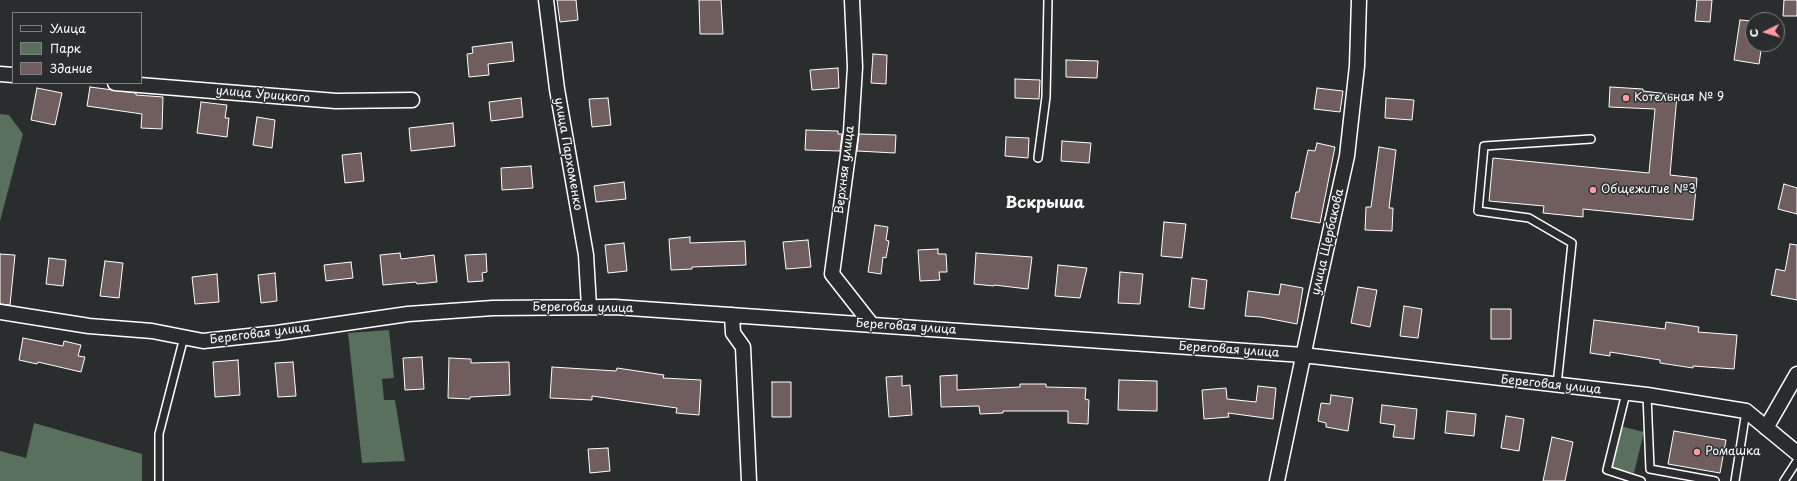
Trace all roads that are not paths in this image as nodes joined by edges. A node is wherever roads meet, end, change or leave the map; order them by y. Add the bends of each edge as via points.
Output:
1 (546, 0) edge
2 (852, 0) edge
3 (1048, 0) edge
4 (1359, 0) edge
5 (0, 74) edge
6 (12, 75) edge
7 (128, 84) edge
8 (412, 100) dead end
9 (1592, 139) dead end
10 (1038, 158) dead end
11 (589, 307) junction
12 (0, 312) edge
13 (732, 315) junction
14 (872, 325) junction
15 (184, 337) junction
16 (1303, 355) junction
17 (1797, 374) edge
18 (1557, 385) junction
19 (1626, 393) junction
20 (1647, 395) junction
21 (1746, 411) junction
22 (1766, 428) junction
23 (1797, 453) edge
24 (1797, 461) edge
25 (159, 481) edge
26 (749, 481) edge
27 (1277, 481) edge
28 (1641, 481) edge
29 (1714, 481) edge
30 (1735, 481) edge
31 (1784, 481) edge

1 - 11 street, улица Пархоменко via 557,89 586,255
2 - 14 street, Верхняя улица via 855,67 851,132 832,274
3 - 10 lane via 1046,97
4 - 16 street, улица Щербакова via 1357,66 1347,156
5 - 6 street
7 - 8 street, улица Урицкого via 336,100
9 - 18 lane via 1484,146 1478,211 1529,218 1572,243
11 - 13 street, Береговая улица
11 - 15 street, Береговая улица via 493,308 408,314 277,333 203,340
12 - 15 street, Береговая улица
13 - 14 street, Береговая улица
13 - 26 street via 733,333 743,347
14 - 16 street, Береговая улица
15 - 25 lane via 159,434
16 - 18 street, Береговая улица
16 - 27 street, улица Щербакова
17 - 22 street
18 - 19 street, Береговая улица
19 - 20 street, Береговая улица
19 - 28 lane via 1607,470
20 - 21 street, Береговая улица
20 - 29 lane via 1650,469
21 - 22 street
21 - 30 lane
22 - 23 street
24 - 31 lane

